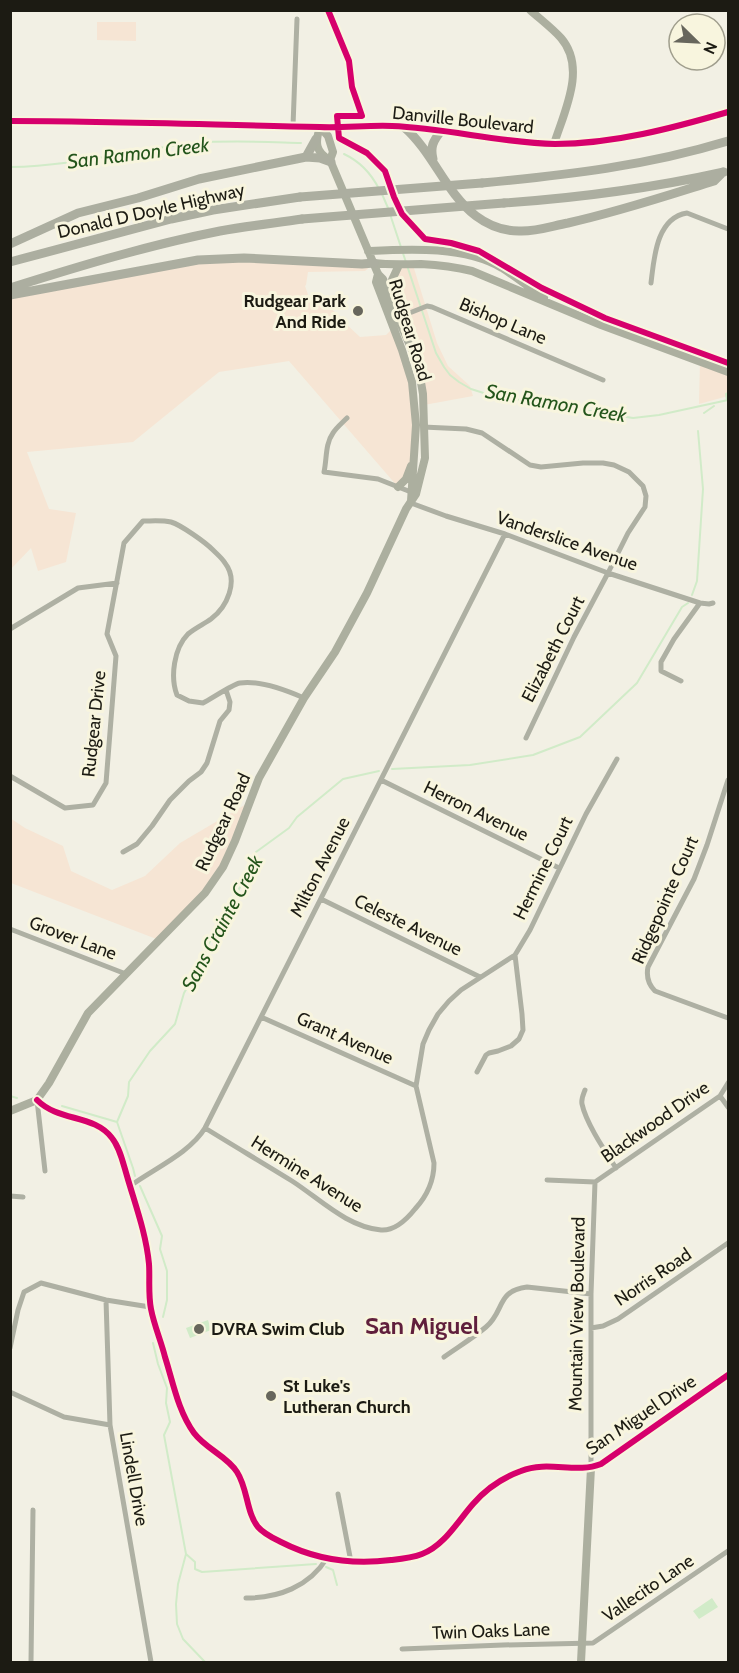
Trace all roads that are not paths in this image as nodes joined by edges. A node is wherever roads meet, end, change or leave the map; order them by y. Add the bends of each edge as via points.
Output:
1 (530, 10) edge
2 (297, 19) dead end
3 (729, 112) edge
4 (10, 121) edge
5 (293, 126) junction
6 (320, 127) junction
7 (404, 127) junction
8 (441, 131) junction
9 (316, 138) junction
10 (729, 141) edge
11 (554, 144) junction
12 (306, 157) junction
13 (330, 161) junction
14 (434, 165) junction
15 (726, 171) edge
16 (729, 229) edge
17 (10, 244) edge
18 (368, 251) junction
19 (10, 262) edge
20 (374, 263) junction
21 (399, 265) junction
22 (651, 283) dead end
23 (10, 288) edge
24 (10, 295) edge
25 (387, 301) junction
26 (555, 306) junction
27 (399, 317) junction
28 (390, 321) junction
29 (729, 372) edge
30 (603, 380) dead end
31 (347, 418) dead end
32 (420, 426) junction
33 (414, 459) junction
34 (398, 487) junction
35 (411, 492) junction
36 (411, 503) junction
37 (505, 534) junction
38 (608, 573) junction
39 (117, 584) junction
40 (700, 603) junction
41 (713, 603) dead end
42 (10, 629) edge
43 (681, 681) dead end
44 (226, 690) junction
45 (304, 699) junction
46 (526, 738) dead end
47 (617, 759) dead end
48 (10, 776) edge
49 (381, 780) junction
50 (728, 780) edge
51 (123, 852) dead end
52 (559, 868) junction
53 (321, 899) junction
54 (10, 929) edge
55 (515, 955) junction
56 (126, 974) junction
57 (480, 977) junction
58 (261, 1017) junction
59 (729, 1018) edge
60 (477, 1072) dead end
61 (729, 1083) edge
62 (416, 1086) junction
63 (585, 1090) dead end
64 (720, 1096) junction
65 (37, 1100) junction
66 (729, 1107) edge
67 (10, 1111) edge
68 (205, 1128) junction
69 (615, 1168) junction
70 (45, 1171) dead end
71 (547, 1180) dead end
72 (594, 1182) junction
73 (130, 1186) junction
74 (10, 1196) edge
75 (23, 1197) dead end
76 (729, 1243) edge
77 (591, 1294) junction
78 (106, 1300) junction
79 (150, 1307) junction
80 (591, 1328) junction
81 (10, 1348) edge
82 (444, 1357) dead end
83 (729, 1375) edge
84 (10, 1392) edge
85 (110, 1425) junction
86 (591, 1468) junction
87 (338, 1494) dead end
88 (33, 1510) dead end
89 (729, 1551) edge
90 (327, 1558) junction
91 (351, 1562) junction
92 (246, 1598) dead end
93 (582, 1644) junction
94 (402, 1649) dead end
95 (31, 1662) edge
96 (151, 1662) edge
97 (581, 1662) edge

1 - 11 street via 561,38 572,60 573,78
2 - 5 street
3 - 11 street, Danville Boulevard via 615,139
4 - 5 street, Danville Boulevard
5 - 6 street, Danville Boulevard
6 - 7 street, Danville Boulevard
6 - 9 street
6 - 13 street, Rudgear Road via 333,152
7 - 8 street, Danville Boulevard
7 - 14 highway
8 - 11 street, Danville Boulevard
8 - 14 highway via 432,145
9 - 12 highway
9 - 13 street, Rudgear Road via 322,156
10 - 19 highway, Donald D Doyle Highway, bridge via 594,172 244,205 182,217
12 - 13 highway
12 - 17 highway via 199,179 78,213
13 - 18 street, Rudgear Road
14 - 15 highway via 464,206 477,217 505,230 521,231 622,209 714,181
15 - 23 highway, Donald D Doyle Highway, bridge via 553,200 302,219 219,231 93,262
16 - 22 street via 687,213 671,220 657,244
18 - 20 street, Rudgear Road
18 - 26 street via 459,253 500,267
20 - 21 street
20 - 24 highway via 198,260
20 - 25 street, Rudgear Road via 383,279
21 - 25 street
21 - 26 street via 451,266 472,271
25 - 27 street, Rudgear Road
25 - 28 street, Rudgear Road
26 - 29 street
27 - 28 street, Bishop Lane
27 - 30 street, Bishop Lane via 427,306
27 - 32 street, Rudgear Road via 418,365 423,394
28 - 32 street, Rudgear Road via 412,382
31 - 34 street via 332,434 324,472 378,479
32 - 33 street, Rudgear Road
32 - 36 street, Rudgear Road via 425,458
32 - 38 street, Elizabeth Court via 482,433 530,465 603,463 629,472 643,486 645,507
33 - 34 street
33 - 35 street, Rudgear Road
34 - 35 street
35 - 36 street, Rudgear Road
36 - 37 street, Vanderslice Avenue
36 - 45 street, Rudgear Road via 335,652
37 - 38 street, Vanderslice Avenue
37 - 49 street, Milton Avenue
38 - 40 street, Vanderslice Avenue
38 - 46 street, Elizabeth Court
39 - 42 street via 78,588
39 - 44 street, Rudgear Drive via 124,543 143,520 172,522 205,542 226,564 231,585 224,607 187,635 180,646 173,684 177,694 203,704
39 - 48 street, Rudgear Drive via 107,634 116,656 106,783 93,805 65,808
40 - 41 street, Vanderslice Avenue
40 - 43 street via 661,662 661,671
44 - 45 street, Rudgear Drive via 238,683 256,683
44 - 51 street via 229,710 220,721 207,763 170,800 137,844
45 - 56 street, Rudgear Road via 259,778 223,867 206,893
47 - 52 street, Hermine Court
49 - 52 street, Herron Avenue
49 - 53 street, Milton Avenue
50 - 59 street, Ridgepointe Court via 694,879 647,972 655,991
52 - 55 street, Hermine Court
53 - 57 street, Celeste Avenue
53 - 58 street, Milton Avenue
54 - 56 street, Grover Lane
55 - 57 street, Hermine Court
55 - 60 street via 523,1030 511,1046 486,1055
56 - 65 street, Rudgear Road via 88,1013
57 - 62 street, Hermine Avenue via 438,1014 423,1044
58 - 62 street, Grant Avenue
58 - 68 street, Milton Avenue
61 - 64 street, Blackwood Drive
62 - 68 street, Hermine Avenue via 434,1172 429,1190 418,1206 389,1229 364,1226 347,1218
63 - 69 street via 585,1112
64 - 66 street
64 - 69 street, Blackwood Drive
65 - 67 street
65 - 70 street
65 - 73 street, San Miguel Drive via 52,1112 104,1130 116,1143
68 - 73 street, Milton Avenue via 186,1149
69 - 72 street, Blackwood Drive
71 - 72 street
72 - 77 street, Mountain View Boulevard
73 - 79 street, San Miguel Drive via 149,1264
74 - 75 street
76 - 80 street, Norris Road via 618,1319
77 - 80 street, Mountain View Boulevard
77 - 82 street via 517,1288 506,1295 486,1327
78 - 79 street
78 - 81 street via 42,1283 24,1292
78 - 85 street, Lindell Drive
79 - 90 street, San Miguel Drive via 182,1411 203,1443 237,1472 258,1527 288,1546
80 - 86 street, Mountain View Boulevard
83 - 86 street, San Miguel Drive
84 - 85 street via 64,1417
85 - 96 street, Lindell Drive
86 - 91 street, San Miguel Drive via 545,1465 522,1470 486,1491 430,1551 412,1558
86 - 93 street, Mountain View Boulevard
87 - 91 street
88 - 95 street
89 - 93 street, Vallecito Lane via 593,1643
90 - 91 street, San Miguel Drive
90 - 92 street via 314,1575 296,1588
93 - 94 street, Twin Oaks Lane
93 - 97 street, Mountain View Boulevard

